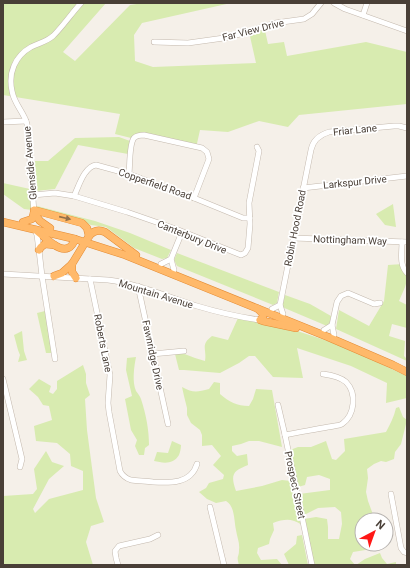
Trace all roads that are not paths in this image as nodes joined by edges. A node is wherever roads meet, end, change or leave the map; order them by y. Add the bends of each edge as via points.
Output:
1 (80, 3) edge
2 (321, 3) edge
3 (334, 3) edge
4 (367, 3) edge
5 (363, 15) junction
6 (407, 31) edge
7 (154, 42) dead end
8 (26, 120) junction
9 (3, 122) edge
10 (407, 128) edge
11 (257, 147) dead end
12 (311, 150) joint
13 (129, 174) junction
14 (407, 176) edge
15 (303, 188) junction
16 (33, 195) junction
17 (74, 196) junction
18 (194, 198) junction
19 (34, 212) junction
20 (3, 218) edge
21 (250, 218) junction
22 (3, 222) edge
23 (24, 222) junction
24 (50, 228) junction
25 (34, 229) junction
26 (182, 232) junction
27 (73, 236) junction
28 (293, 238) junction
29 (87, 239) junction
30 (405, 242) edge
31 (55, 246) junction
32 (39, 250) junction
33 (136, 255) junction
34 (171, 259) junction
35 (72, 264) junction
36 (161, 264) junction
37 (174, 270) junction
38 (407, 273) edge
39 (3, 274) edge
40 (42, 276) junction
41 (54, 276) junction
42 (76, 278) junction
43 (90, 279) junction
44 (138, 286) junction
45 (380, 303) dead end
46 (280, 305) junction
47 (256, 308) junction
48 (272, 309) junction
49 (283, 314) junction
50 (260, 320) junction
51 (332, 325) junction
52 (329, 334) junction
53 (184, 351) dead end
54 (152, 354) junction
55 (55, 359) dead end
56 (407, 368) edge
57 (407, 372) edge
58 (323, 374) dead end
59 (3, 379) edge
60 (278, 405) dead end
61 (168, 424) dead end
62 (285, 435) junction
63 (196, 464) dead end
64 (20, 467) dead end
65 (391, 494) dead end
66 (210, 507) dead end
67 (158, 535) dead end
68 (407, 554) edge
69 (118, 565) edge
70 (224, 565) edge
71 (312, 565) edge

1 - 8 street, Glenside Avenue via 53,36 28,49 14,64 10,83 16,104
2 - 7 street, Far View Drive via 304,19 275,23 246,33 188,43
3 - 5 street
4 - 5 street
5 - 6 street
8 - 9 street
8 - 16 street, Glenside Avenue
10 - 12 street, Friar Lane via 394,126 329,132 317,138
11 - 21 street, Canterbury Drive via 259,151 249,203
12 - 15 street, Robin Hood Road
13 - 17 street, Copperfield Road via 98,165 91,166
13 - 18 street, Copperfield Road
13 - 18 street via 131,144 139,135 202,148 207,152 209,159
14 - 15 street, Larkspur Drive
15 - 28 street, Robin Hood Road
16 - 17 street, Canterbury Drive via 55,192
16 - 19 street, Glenside Avenue
17 - 26 street, Canterbury Drive
18 - 21 street, Copperfield Road via 243,218
19 - 23 highway via 32,219
19 - 24 highway via 40,221
19 -> 29 highway via 82,223 86,226
20 - 23 highway
21 - 26 street, Canterbury Drive via 248,248 240,255
22 - 25 highway
23 - 24 highway
24 - 27 highway
25 - 27 highway
25 - 31 highway
25 - 32 street
26 - 34 street
27 - 29 highway
27 - 31 highway via 72,245 65,249
28 - 30 street, Nottingham Way
28 - 46 street, Robin Hood Road
29 - 33 highway
29 - 33 highway via 92,233 101,230
29 - 35 highway
29 - 47 highway
30 - 38 street via 402,265
31 - 32 highway via 45,244
32 - 40 street
33 - 36 highway
34 - 36 street
34 - 37 street
35 - 41 highway
35 - 42 highway via 72,272
36 - 37 highway
37 - 48 highway
39 - 40 street, Mountain Avenue
40 - 41 street, Mountain Avenue
40 - 55 street
41 - 42 street, Mountain Avenue
42 - 43 street, Mountain Avenue
43 - 44 street, Mountain Avenue
43 - 63 street, Roberts Lane via 110,375 108,403 120,471 127,479 176,482 191,474
44 - 50 street, Mountain Avenue via 215,311
44 - 54 street, Fawnridge Drive
45 - 51 street via 374,304 352,294 343,294 337,302
46 - 48 street
46 - 49 street, Robin Hood Road
47 - 50 highway via 264,315
47 - 52 highway
48 - 49 highway
49 - 52 highway
50 - 52 highway
51 - 52 street
51 - 52 street
52 - 56 highway
52 - 57 highway
53 - 54 street
54 - 61 street, Fawnridge Drive
58 - 62 street via 339,378 349,386 354,401 350,415 342,424
59 - 64 street via 22,459
60 - 62 street, Prospect Street
62 - 71 street, Prospect Street
65 - 68 street via 401,548
66 - 70 street
67 - 69 street via 119,546 115,551

